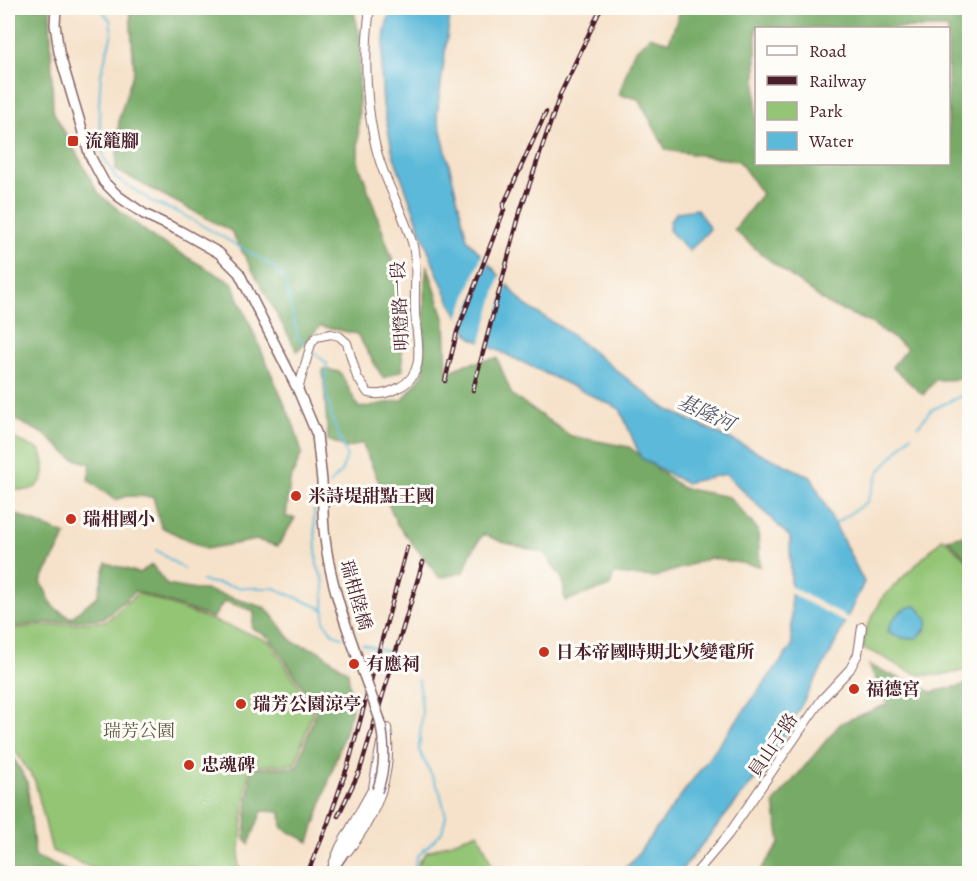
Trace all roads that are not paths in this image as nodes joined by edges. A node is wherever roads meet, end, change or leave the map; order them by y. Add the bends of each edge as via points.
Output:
1 (56, 8) edge
2 (370, 8) edge
3 (298, 390) junction
4 (862, 627) dead end
5 (364, 655) dead end
6 (355, 659) dead end
7 (329, 873) edge
8 (694, 873) edge

1 - 3 main road via 57,39 68,84 90,156 104,182 144,214 219,253 239,273
2 - 3 street, 明燈路一段 via 365,79 383,174 413,249 419,360 412,378 404,385 376,395 368,393 357,377 347,343 339,336 323,334 310,344
3 - 7 main road, 瑞柑陸橋, bridge via 317,435 324,539 332,579 380,720 385,746 377,791
4 - 8 street, 員山子路 via 858,654 850,669 822,699 728,835
5 - 6 street
7 - 7 street via 355,842 379,799 389,760 387,728 380,744 373,788

